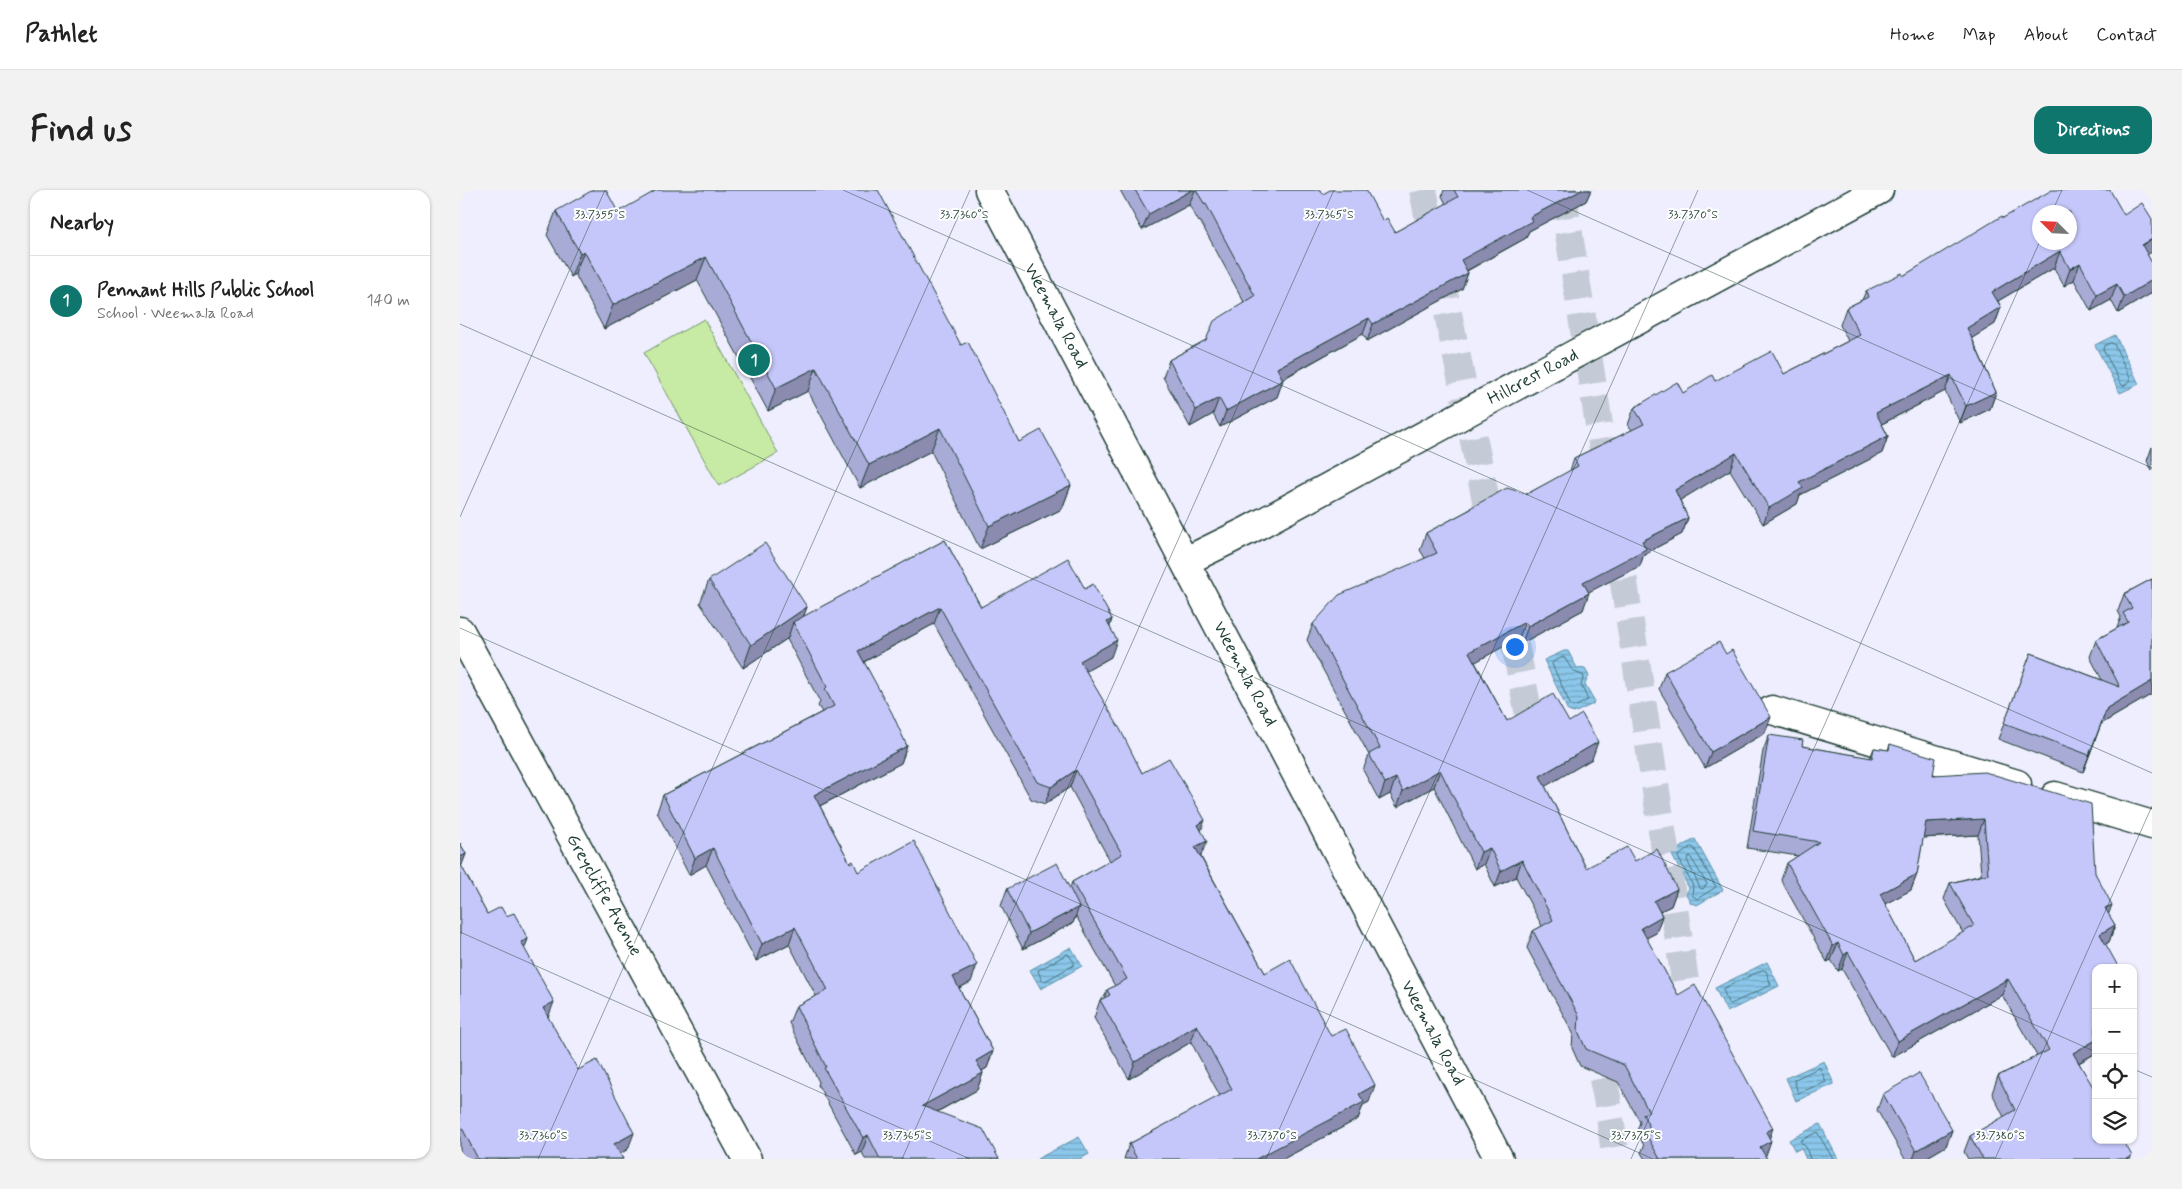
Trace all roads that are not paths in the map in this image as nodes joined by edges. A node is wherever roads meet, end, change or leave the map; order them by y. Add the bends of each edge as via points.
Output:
1 (989, 190) edge
2 (1879, 190) edge
3 (1186, 561) junction
4 (460, 631) edge
5 (1772, 710) dead end
6 (2152, 825) edge
7 (1490, 1156) edge
8 (748, 1159) edge

1 - 3 street, Weemala Road
2 - 3 street, Hillcrest Road
3 - 7 street, Weemala Road
4 - 8 street, Greycliffe Avenue
5 - 6 street

